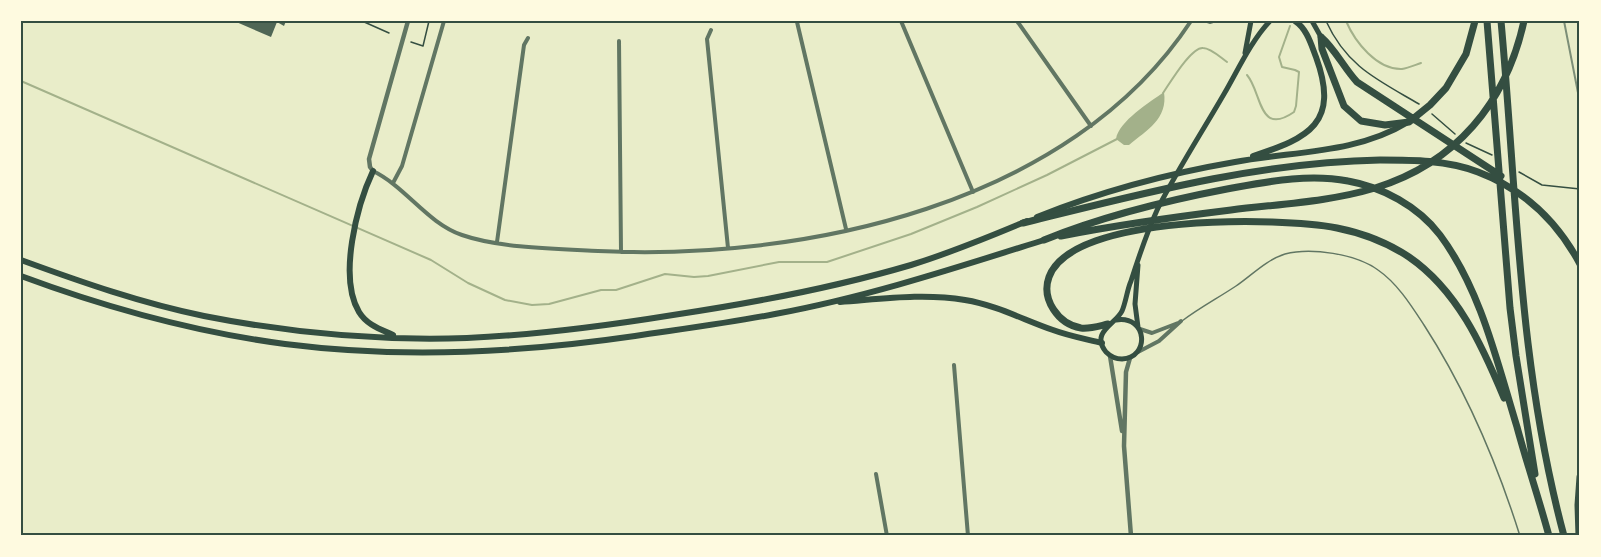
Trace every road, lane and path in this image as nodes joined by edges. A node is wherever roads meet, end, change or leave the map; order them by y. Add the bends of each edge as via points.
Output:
1 (362, 21) edge
2 (408, 21) edge
3 (429, 21) edge
4 (444, 21) edge
5 (901, 21) edge
6 (1017, 21) edge
7 (1191, 21) edge
8 (1202, 21) edge
9 (1219, 21) edge
10 (1251, 21) edge
11 (1270, 21) edge
12 (1295, 21) edge
13 (1312, 21) edge
14 (1326, 21) edge
15 (1475, 21) edge
16 (1487, 21) edge
17 (1501, 21) edge
18 (1524, 21) edge
19 (797, 22) edge
20 (711, 30) dead end
21 (389, 33) dead end
22 (1321, 37) junction
23 (528, 38) dead end
24 (619, 41) dead end
25 (411, 42) dead end
26 (1245, 58) junction
27 (1091, 126) junction
28 (1394, 127) junction
29 (1496, 155) junction
30 (1238, 161) junction
31 (373, 171) junction
32 (1520, 173) dead end
33 (393, 183) junction
34 (1511, 187) junction
35 (1580, 189) edge
36 (973, 192) junction
37 (1207, 213) junction
38 (1023, 223) junction
39 (1187, 223) junction
40 (846, 229) junction
41 (1044, 240) junction
42 (497, 242) junction
43 (728, 248) junction
44 (621, 252) junction
45 (1140, 255) junction
46 (21, 260) edge
47 (1580, 264) edge
48 (21, 276) edge
49 (819, 304) junction
50 (1116, 320) junction
51 (1181, 321) junction
52 (1108, 324) junction
53 (1139, 328) junction
54 (399, 338) junction
55 (1102, 343) junction
56 (1110, 356) junction
57 (1132, 356) junction
58 (954, 365) dead end
59 (1517, 428) junction
60 (1124, 446) junction
61 (876, 474) dead end
62 (1580, 477) edge
63 (1541, 506) junction
64 (887, 536) edge
65 (968, 536) edge
66 (1131, 536) edge
67 (1520, 536) edge
68 (1549, 536) edge
69 (1564, 536) edge
70 (1579, 536) edge

1 - 21 path
2 - 31 street via 369,159
3 - 25 path via 423,46
4 - 33 street via 402,166
5 - 36 street
6 - 27 street
7 - 27 street via 1153,71
8 - 9 path
10 - 26 main road
11 - 26 main road
12 - 30 highway via 1308,37 1324,84 1320,115 1298,140
13 - 22 main road
14 - 29 path via 1341,47 1369,75 1417,103 1468,144
15 - 28 highway via 1470,45 1452,80 1430,105 1409,122
16 - 29 highway
17 - 69 highway via 1524,315 1544,451
18 - 37 highway via 1514,59 1497,93 1458,142 1421,168 1388,184 1356,193
19 - 40 street
20 - 43 street via 708,39
22 - 28 highway via 1344,106 1366,123
22 - 34 highway via 1357,82 1493,170
23 - 42 street
24 - 44 street
26 - 45 main road via 1159,208
27 - 36 street via 1020,171
28 - 30 highway via 1375,138 1342,147
29 - 63 highway via 1516,356
30 - 38 highway via 1124,185
31 - 33 street
31 - 54 highway via 356,223 352,292 365,319
32 - 35 path via 1542,185
33 - 42 street via 448,229
34 - 38 highway via 1454,165 1401,160 1344,162 1216,178
34 - 47 highway via 1556,226
36 - 40 street
37 - 39 highway
37 - 41 highway
38 - 54 highway via 912,265 742,304 534,333
39 - 52 highway via 1090,244 1067,255 1053,268 1047,291 1056,314 1081,328
39 - 59 highway via 1266,221 1337,228 1361,234 1409,257 1457,305 1494,373
40 - 43 street
41 - 49 highway
41 - 59 highway via 1126,211 1252,184 1326,178 1369,186 1425,219 1459,266 1495,352
42 - 44 street
43 - 44 street
45 - 50 main road
45 - 53 main road via 1135,304
46 - 54 highway via 103,289 204,316 311,332
48 - 49 highway via 112,307 200,330 301,346 422,353 603,341
49 - 55 highway via 908,296 967,300
50 - 52 main road
50 - 53 main road via 1128,320
51 - 53 street via 1152,333
51 - 57 street via 1159,341
51 - 67 lane via 1266,263 1286,254 1342,255 1379,270 1409,301 1443,354 1502,483
52 - 55 main road
53 - 57 main road via 1142,340
55 - 56 main road
56 - 57 main road
56 - 60 street
57 - 60 street via 1125,372
58 - 65 street
59 - 63 highway
60 - 66 street
61 - 64 street
62 - 70 highway
63 - 68 highway

